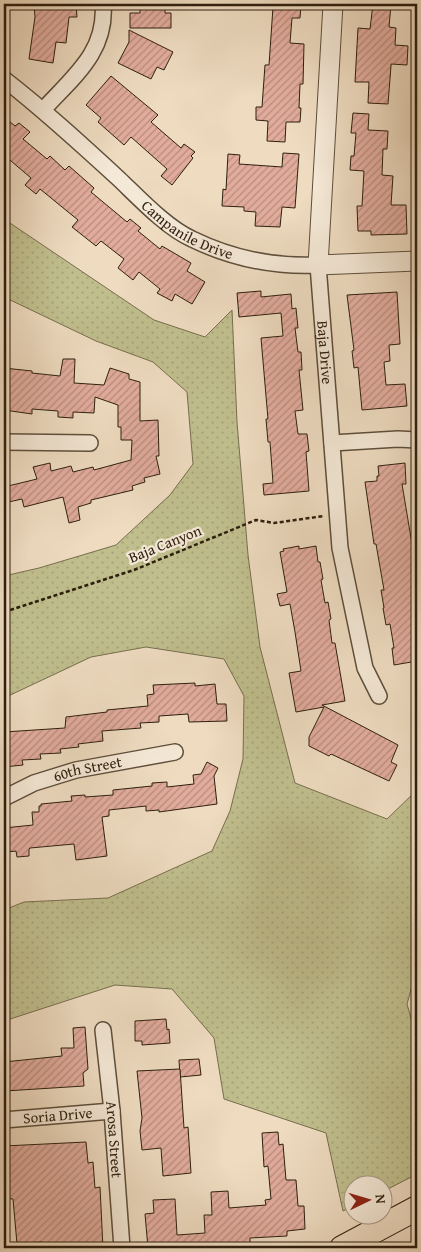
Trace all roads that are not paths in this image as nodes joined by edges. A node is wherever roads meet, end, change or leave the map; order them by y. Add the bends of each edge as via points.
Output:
1 (102, 4) edge
2 (333, 4) edge
3 (4, 78) edge
4 (44, 110) junction
5 (417, 261) edge
6 (318, 265) junction
7 (417, 440) edge
8 (4, 442) edge
9 (90, 443) dead end
10 (332, 443) junction
11 (379, 696) dead end
12 (175, 752) dead end
13 (4, 798) edge
14 (103, 1030) dead end
15 (112, 1111) junction
16 (4, 1120) edge
17 (417, 1208) edge
18 (122, 1248) edge
19 (342, 1248) edge

1 - 4 street via 101,34 92,55
2 - 6 street, Baja Drive
3 - 4 street, Campanile Drive
4 - 6 street, Campanile Drive via 160,218 191,239 249,260 294,266
5 - 6 street, Campanile Drive
6 - 10 street, Baja Drive
7 - 10 street
8 - 9 street
10 - 11 street, Baja Drive via 340,548 365,668
12 - 13 street, 60th Street via 76,770 34,783
14 - 15 street, Arosa Street
15 - 16 street, Soria Drive
15 - 18 street, Arosa Street
17 - 19 main road

